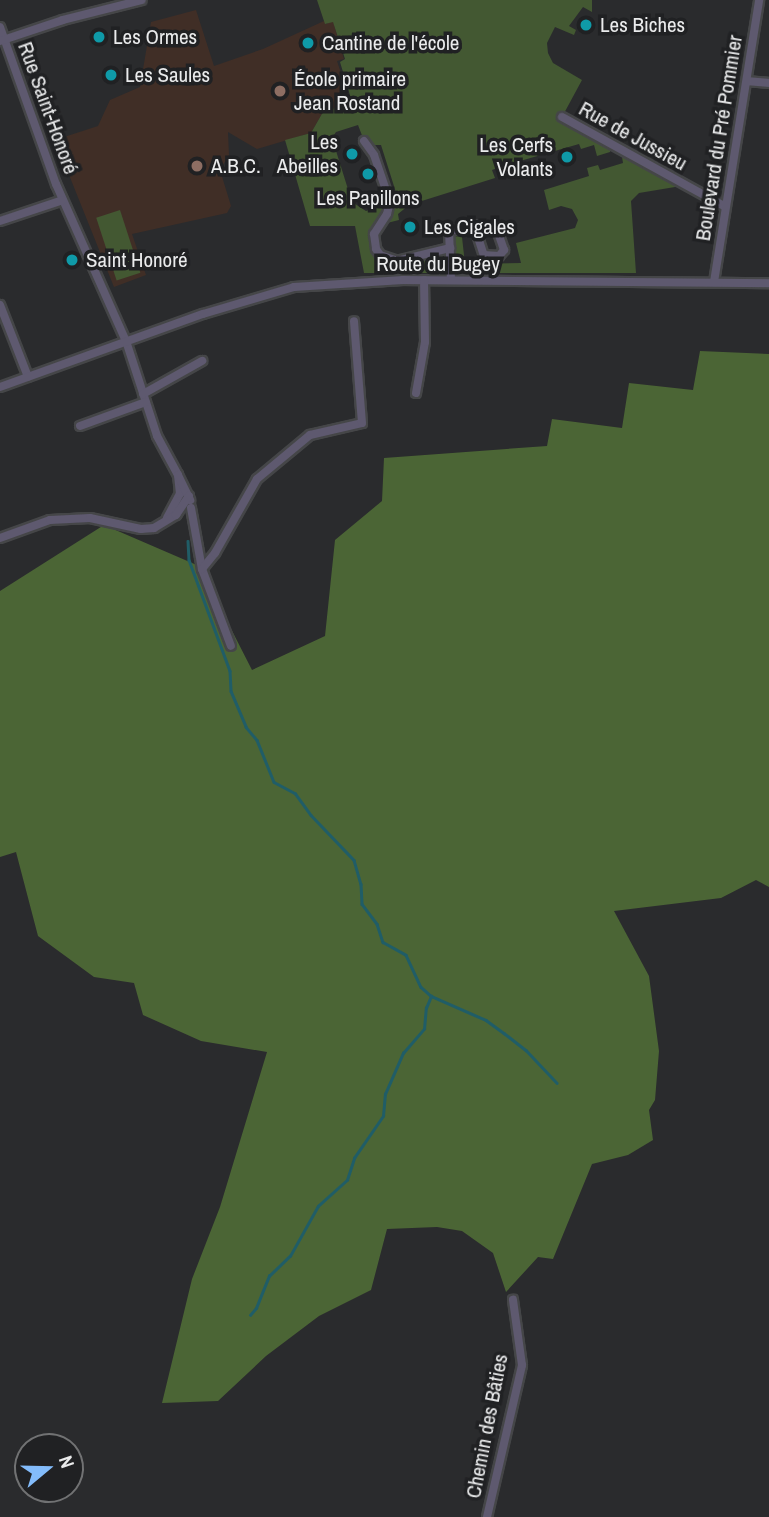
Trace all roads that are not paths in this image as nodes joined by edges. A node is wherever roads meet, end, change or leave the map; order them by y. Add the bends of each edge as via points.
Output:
1 (142, 0) edge
2 (759, 0) edge
3 (125, 3) edge
4 (0, 27) edge
5 (2, 41) edge
6 (747, 80) junction
7 (769, 83) edge
8 (562, 117) dead end
9 (364, 141) dead end
10 (63, 200) junction
11 (724, 206) junction
12 (0, 221) edge
13 (476, 231) dead end
14 (450, 248) junction
15 (424, 280) junction
16 (451, 280) junction
17 (714, 282) junction
18 (766, 282) edge
19 (0, 304) edge
20 (355, 321) dead end
21 (126, 341) junction
22 (202, 361) dead end
23 (28, 377) junction
24 (0, 387) edge
25 (416, 393) dead end
26 (145, 398) junction
27 (80, 426) dead end
28 (178, 475) junction
29 (180, 494) junction
30 (189, 502) junction
31 (154, 528) junction
32 (0, 538) edge
33 (202, 569) junction
34 (231, 646) dead end
35 (513, 1300) dead end
36 (487, 1517) edge

1 - 3 street
2 - 6 street, Boulevard du Pré Pommier
3 - 5 street
4 - 5 street, Rue Saint-Honoré
5 - 10 street, Rue Saint-Honoré
6 - 7 street
6 - 11 street, Boulevard du Pré Pommier
8 - 11 street, Rue de Jussieu
9 - 14 street via 374,155 390,202 374,234 376,249 384,258 397,261
10 - 12 street
10 - 21 street, Rue Saint-Honoré
11 - 17 street, Boulevard du Pré Pommier
13 - 14 street via 474,225 449,231
14 - 16 street
15 - 16 street, Route du Bugey
15 - 21 street, Route du Bugey via 281,289
15 - 25 street via 425,342
16 - 17 street, Route du Bugey
17 - 18 street, Route du Bugey
19 - 23 street
20 - 33 street via 362,423 310,435 257,480
21 - 23 street, Route du Bugey
21 - 26 street
22 - 26 street
23 - 24 street, Route du Bugey
26 - 27 street
26 - 28 street via 157,436
28 - 29 street
28 - 30 street
29 - 30 street
29 - 31 street via 171,515
30 - 31 street
30 - 33 street
31 - 32 street via 90,517 50,520
33 - 34 street
35 - 36 street, Chemin des Bâties via 522,1365

